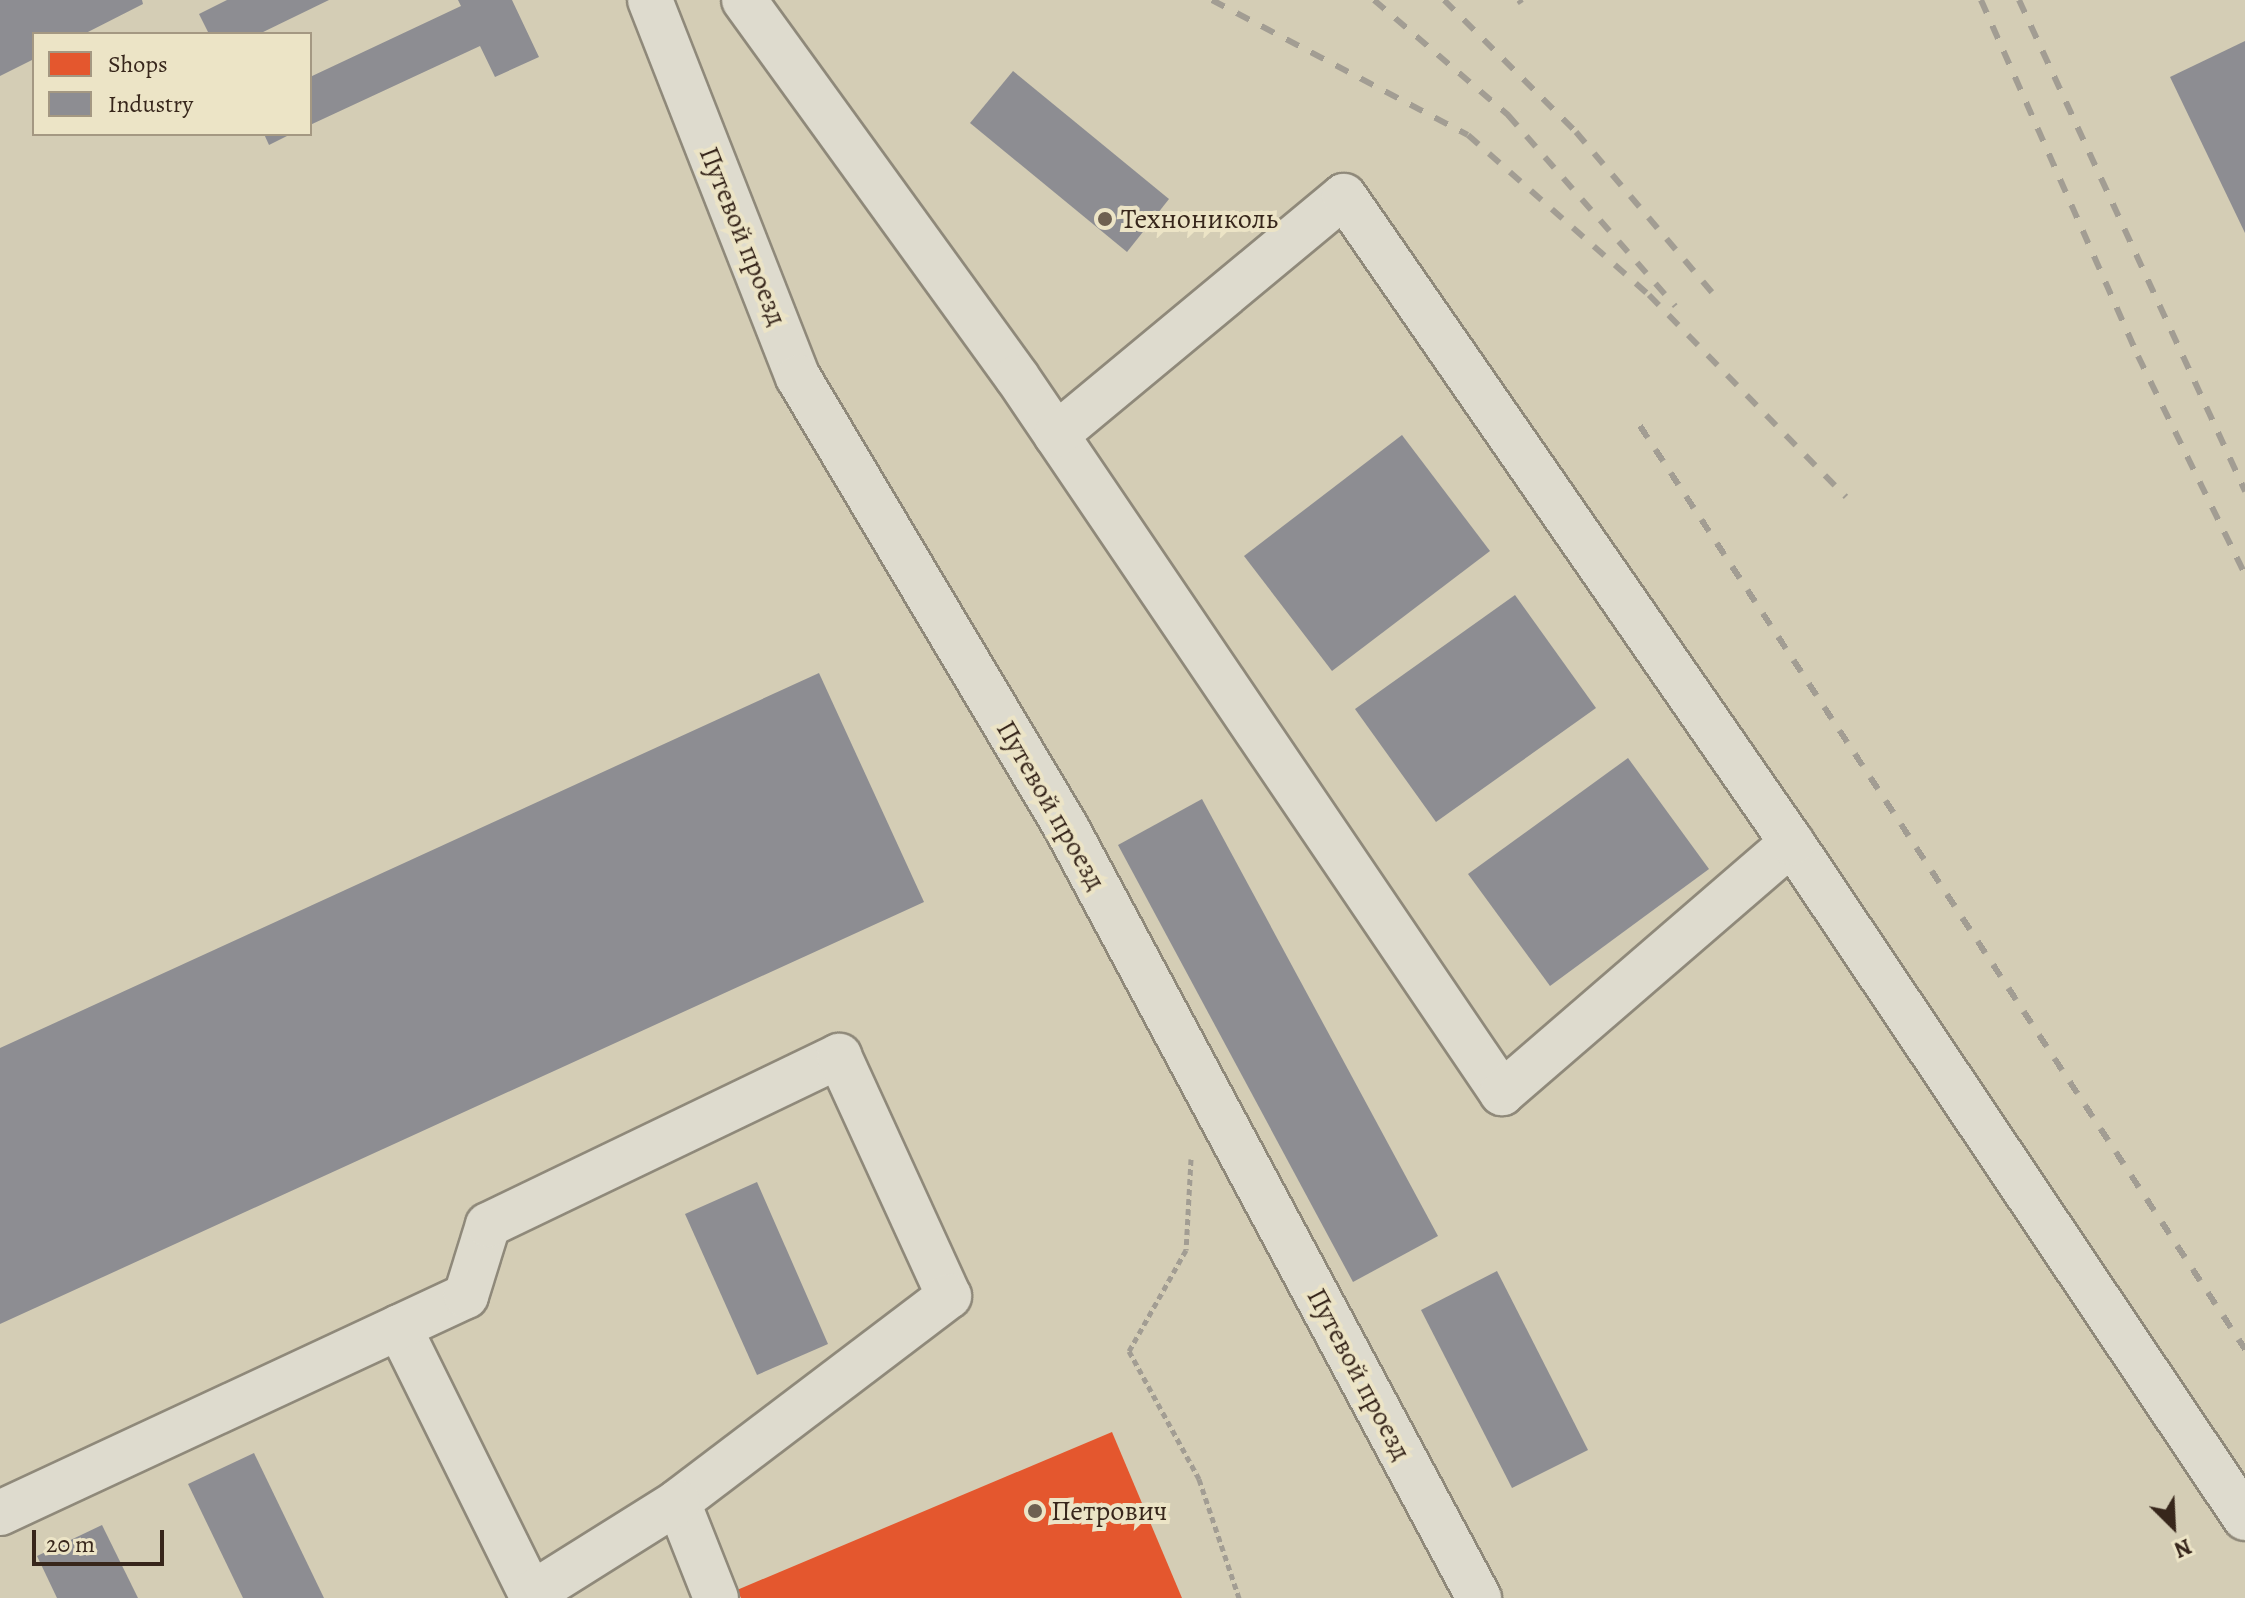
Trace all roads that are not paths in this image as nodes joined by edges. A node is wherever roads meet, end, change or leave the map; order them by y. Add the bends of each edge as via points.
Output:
1 (650, 0) edge
2 (744, 0) edge
3 (1056, 435) junction
4 (1792, 843) junction
5 (399, 1327) junction
6 (678, 1502) junction
7 (0, 1513) edge
8 (2245, 1518) edge
9 (533, 1596) edge
10 (716, 1598) edge
11 (1479, 1598) edge

1 - 11 street, Путевой проезд via 798,377 1066,827
2 - 3 street
3 - 4 street via 1344,196
3 - 4 street via 1502,1093
4 - 8 street
5 - 6 street via 466,1296 488,1225 839,1056 949,1296
5 - 7 street
5 - 9 street
6 - 9 street
6 - 10 street

